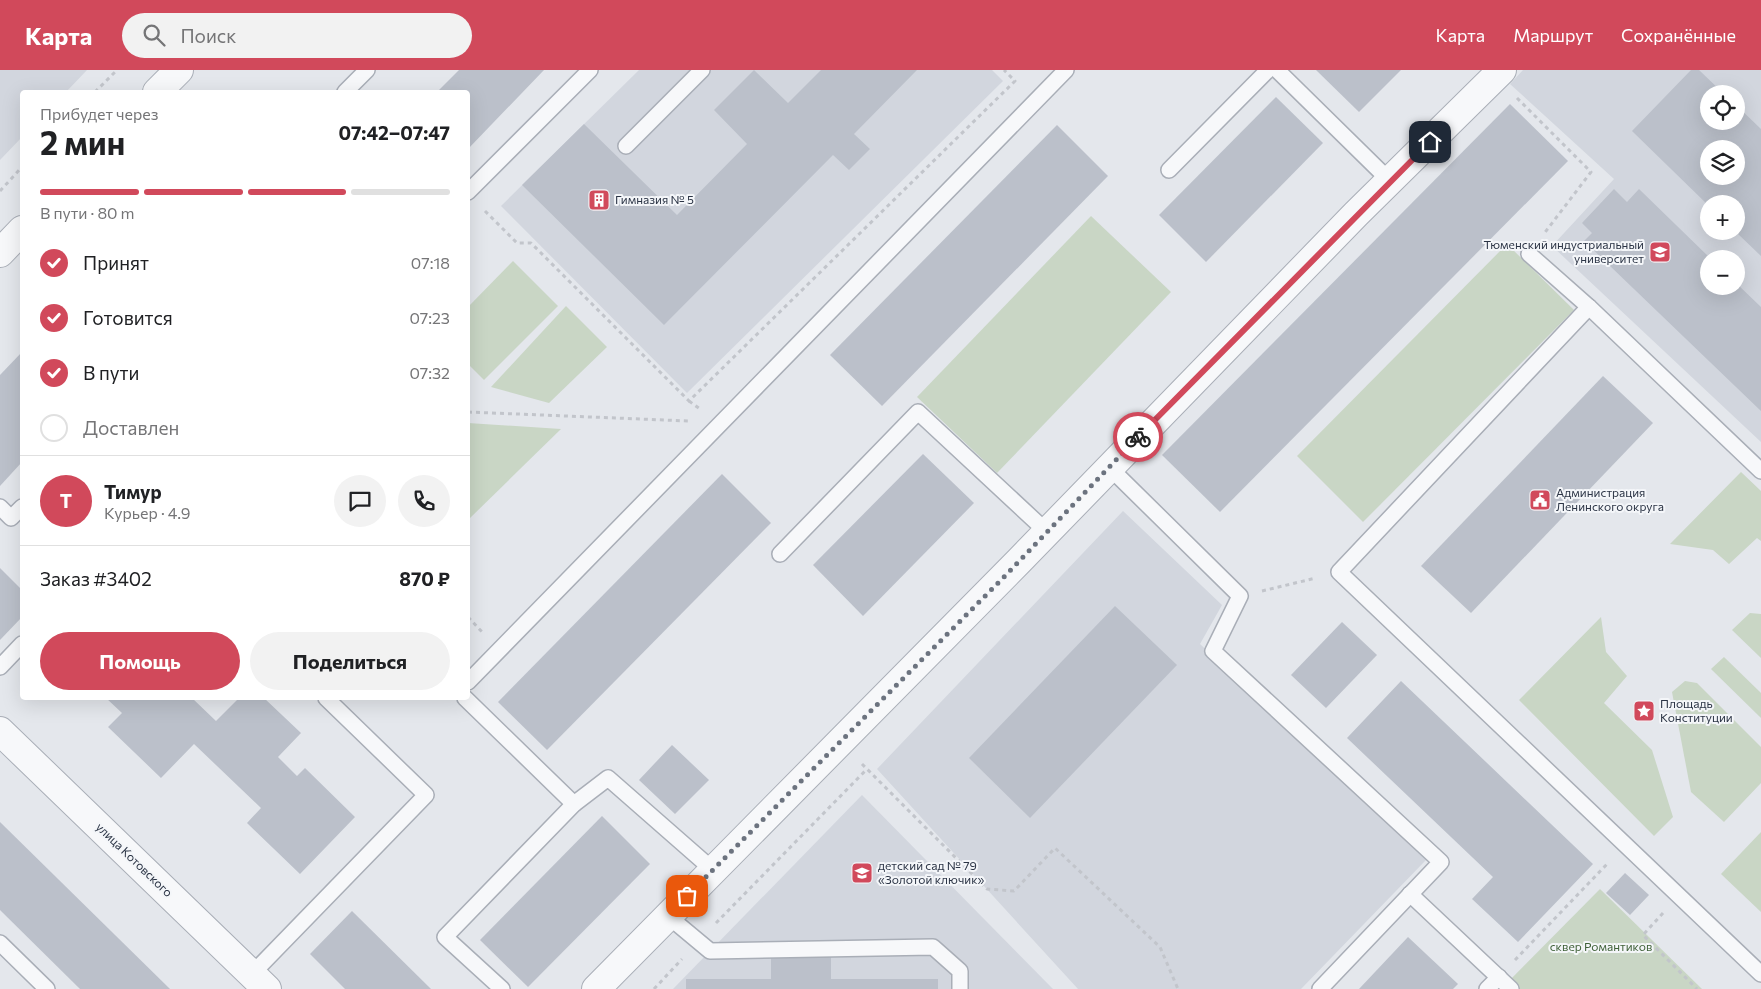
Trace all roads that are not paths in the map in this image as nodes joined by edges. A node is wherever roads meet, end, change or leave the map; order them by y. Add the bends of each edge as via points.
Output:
1 (179, 70) edge
2 (367, 70) edge
3 (590, 70) edge
4 (702, 70) edge
5 (1066, 70) edge
6 (1268, 70) edge
7 (1277, 70) edge
8 (1499, 73) edge
9 (159, 90) edge
10 (347, 90) edge
11 (626, 146) dead end
12 (1168, 170) dead end
13 (1390, 181) junction
14 (470, 190) edge
15 (20, 232) edge
16 (0, 253) edge
17 (1529, 254) road end
18 (1589, 307) junction
19 (1109, 467) junction
20 (1761, 471) edge
21 (0, 507) edge
22 (20, 509) edge
23 (1047, 532) junction
24 (780, 554) dead end
25 (20, 646) edge
26 (0, 667) edge
27 (470, 680) edge
28 (328, 700) edge
29 (467, 700) edge
30 (1, 733) edge
31 (574, 804) junction
32 (713, 870) junction
33 (1410, 894) junction
34 (668, 916) junction
35 (0, 943) edge
36 (1761, 974) edge
37 (1499, 977) junction
38 (260, 981) edge
39 (47, 989) edge
40 (502, 989) edge
41 (596, 989) edge
42 (960, 989) edge
43 (1320, 989) edge
44 (1487, 989) edge
45 (1511, 989) edge

1 - 9 street
2 - 10 lane
3 - 14 lane
4 - 11 lane
5 - 27 lane
6 - 12 lane
7 - 13 lane
8 - 13 street
13 - 19 street
15 - 16 street
17 - 18 lane
18 - 20 lane
18 - 36 lane via 1339,572
19 - 23 street
19 - 33 lane via 1240,596 1213,652 1441,862
21 - 22 lane via 12,518
23 - 24 lane via 918,412
23 - 32 street
25 - 26 lane
28 - 38 lane via 426,795
29 - 31 lane
30 - 38 street, улица Котовского
31 - 32 lane via 608,778
31 - 40 lane via 445,936
32 - 34 street
33 - 37 lane
33 - 43 lane
34 - 41 street
34 - 42 lane via 710,951 933,948 960,972
35 - 39 lane
37 - 44 lane
37 - 45 lane

